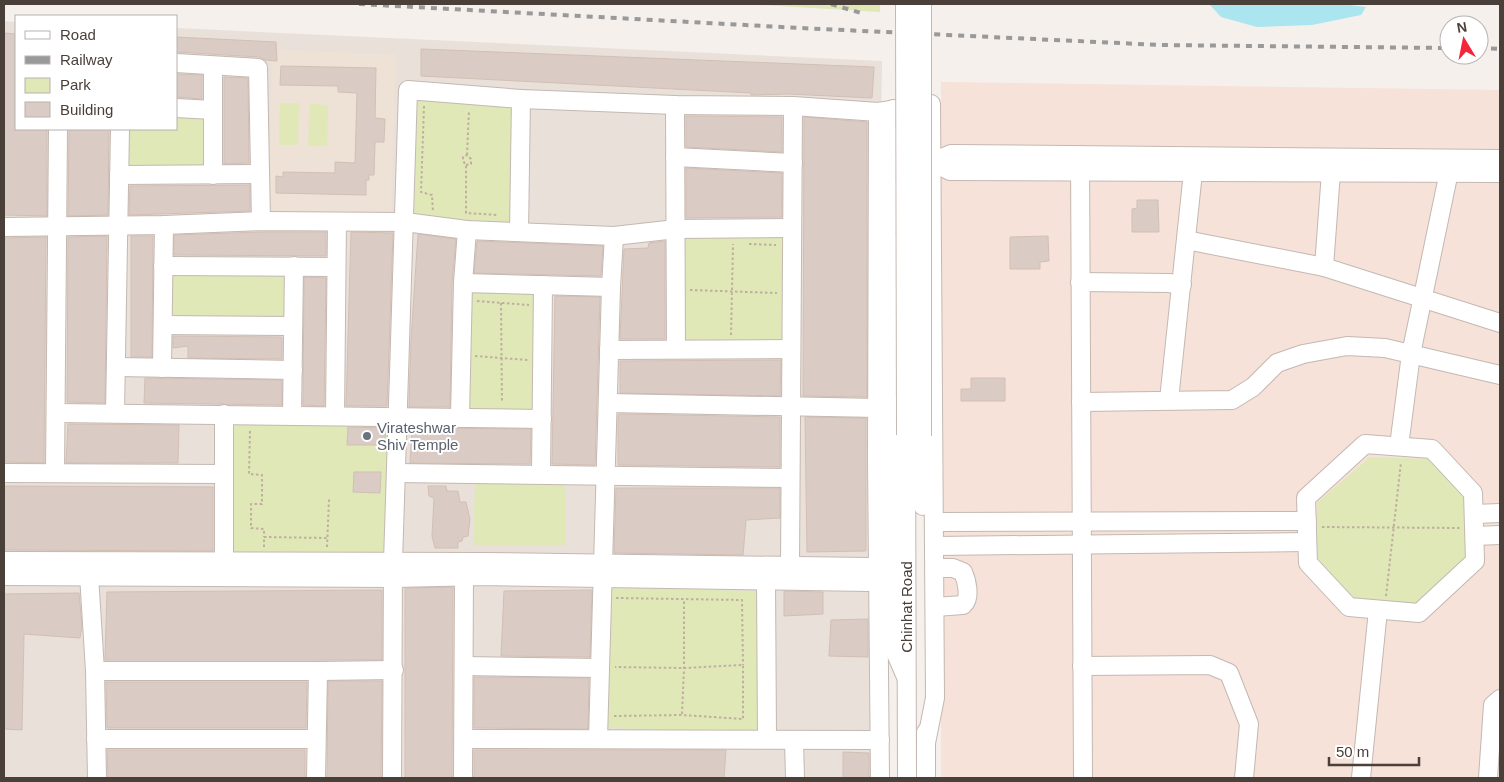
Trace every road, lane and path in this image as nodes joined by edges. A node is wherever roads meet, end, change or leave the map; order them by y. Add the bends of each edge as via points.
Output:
1 (905, 4) edge
2 (922, 4) edge
3 (178, 63) edge
4 (213, 66) junction
5 (470, 95) junction
6 (521, 98) junction
7 (424, 103) dead end
8 (675, 105) junction
9 (793, 106) junction
10 (178, 108) edge
11 (213, 110) junction
12 (886, 110) junction
13 (58, 130) edge
14 (120, 130) edge
15 (467, 155) junction
16 (675, 157) junction
17 (1500, 159) edge
18 (932, 162) junction
19 (793, 163) junction
20 (1080, 163) junction
21 (466, 165) junction
22 (1450, 166) junction
23 (1193, 172) junction
24 (1331, 172) junction
25 (1500, 173) edge
26 (213, 174) junction
27 (260, 174) junction
28 (119, 175) junction
29 (441, 212) dead end
30 (500, 215) dead end
31 (261, 221) junction
32 (337, 222) junction
33 (405, 222) junction
34 (119, 225) junction
35 (164, 225) junction
36 (58, 226) junction
37 (4, 227) edge
38 (792, 228) junction
39 (676, 229) junction
40 (467, 230) junction
41 (519, 232) junction
42 (614, 236) junction
43 (1186, 240) junction
44 (733, 244) dead end
45 (743, 244) dead end
46 (781, 245) dead end
47 (163, 266) junction
48 (294, 266) junction
49 (336, 267) junction
50 (1324, 268) junction
51 (1080, 282) junction
52 (463, 283) junction
53 (543, 285) junction
54 (1182, 286) junction
55 (611, 287) junction
56 (685, 290) dead end
57 (732, 291) junction
58 (780, 293) dead end
59 (1422, 298) junction
60 (472, 301) dead end
61 (501, 303) junction
62 (531, 305) dead end
63 (1500, 323) edge
64 (163, 325) junction
65 (293, 326) junction
66 (676, 349) junction
67 (724, 349) junction
68 (791, 349) junction
69 (609, 350) junction
70 (1411, 354) junction
71 (470, 356) dead end
72 (501, 358) junction
73 (532, 361) dead end
74 (116, 367) junction
75 (162, 368) junction
76 (293, 370) junction
77 (1500, 375) edge
78 (1169, 400) junction
79 (1081, 402) junction
80 (608, 403) junction
81 (791, 406) junction
82 (886, 407) junction
83 (57, 413) junction
84 (115, 413) junction
85 (224, 414) junction
86 (292, 415) junction
87 (335, 416) junction
88 (398, 416) junction
89 (460, 417) junction
90 (502, 418) junction
91 (542, 419) junction
92 (257, 431) dead end
93 (914, 436) junction
94 (1401, 447) junction
95 (4, 473) edge
96 (55, 473) junction
97 (396, 473) junction
98 (224, 474) junction
99 (541, 474) junction
100 (606, 476) junction
101 (790, 478) junction
102 (329, 499) dead end
103 (1500, 513) edge
104 (935, 522) junction
105 (1081, 522) junction
106 (1474, 526) junction
107 (1394, 528) junction
108 (1307, 530) junction
109 (1500, 536) edge
110 (264, 538) junction
111 (327, 538) junction
112 (1082, 544) junction
113 (935, 546) junction
114 (327, 548) dead end
115 (4, 561) edge
116 (224, 562) junction
117 (264, 562) junction
118 (306, 562) junction
119 (790, 566) junction
120 (935, 568) junction
121 (393, 570) junction
122 (603, 571) junction
123 (89, 575) junction
124 (886, 575) junction
125 (4, 576) edge
126 (464, 576) junction
127 (329, 577) junction
128 (766, 580) junction
129 (615, 598) dead end
130 (684, 599) junction
131 (935, 607) junction
132 (1384, 610) junction
133 (893, 647) junction
134 (879, 664) junction
135 (743, 665) junction
136 (464, 666) junction
137 (1082, 666) junction
138 (600, 668) junction
139 (684, 668) junction
140 (394, 670) junction
141 (95, 671) junction
142 (318, 671) junction
143 (906, 677) junction
144 (1500, 699) edge
145 (682, 715) junction
146 (613, 716) dead end
147 (464, 738) junction
148 (96, 739) junction
149 (316, 739) junction
150 (598, 739) junction
151 (767, 740) junction
152 (794, 740) junction
153 (880, 740) junction
154 (926, 743) junction
155 (97, 778) edge
156 (316, 778) edge
157 (392, 778) edge
158 (463, 778) edge
159 (795, 778) edge
160 (880, 778) edge
161 (906, 778) edge
162 (926, 778) edge
163 (1082, 778) edge
164 (1244, 778) edge
165 (1361, 778) edge
166 (1373, 778) edge
167 (1488, 778) edge

1 - 93 street, bridge
2 - 93 street, bridge
3 - 4 street
4 - 11 street
4 - 27 street via 258,68
5 - 6 street
5 - 15 path
5 - 33 street via 408,90
6 - 8 street
6 - 41 street
7 - 29 path via 421,192 432,195 432,212
8 - 9 street
8 - 16 street
9 - 12 street
9 - 19 street
10 - 11 street
11 - 26 street
12 - 18 street via 931,104
12 - 82 street
13 - 36 street
14 - 28 street
15 - 21 path via 463,158
15 - 21 path via 472,159 471,164
16 - 19 street
16 - 39 street
17 - 22 street
18 - 20 street via 950,171
18 - 104 street
19 - 38 street
20 - 22 street
20 - 23 street
20 - 51 street
21 - 30 path via 466,214
22 - 24 street
22 - 25 street
22 - 59 street
23 - 24 street
23 - 43 street
24 - 50 street
26 - 27 street
26 - 28 street
27 - 31 street
28 - 34 street
31 - 32 street
31 - 35 street
32 - 33 street
32 - 49 street
33 - 40 street
33 - 88 street
34 - 35 street
34 - 36 street
34 - 74 street
35 - 47 street
36 - 37 street
36 - 83 street
38 - 39 street
38 - 68 street
39 - 42 street
39 - 66 street
40 - 41 street
40 - 52 street
41 - 42 street
42 - 55 street
43 - 50 street
43 - 54 street
44 - 57 path
45 - 46 path
47 - 48 street
47 - 64 street
48 - 49 street
48 - 65 street
49 - 87 street
50 - 59 street
51 - 54 street
51 - 79 street
52 - 53 street
52 - 89 street
53 - 55 street
53 - 91 street
54 - 78 street
55 - 69 street
56 - 57 path
57 - 58 path
57 - 67 path via 730,340 724,340
59 - 63 street
59 - 70 street
60 - 61 path
61 - 62 path
61 - 72 path
64 - 65 street
64 - 75 street
65 - 76 street
66 - 67 street
66 - 69 street
67 - 68 street
68 - 81 street
69 - 80 street
70 - 77 street
70 - 78 street via 1385,348 1347,346 1302,354 1277,363 1253,387 1232,400
70 - 94 street
71 - 72 path
72 - 73 path
72 - 90 path
74 - 75 street
74 - 84 street
75 - 76 street
76 - 86 street
78 - 79 street
79 - 105 street
80 - 81 street
80 - 100 street
81 - 82 street
81 - 101 street
82 - 124 street via 877,462
83 - 84 street
83 - 96 street
84 - 85 street
85 - 86 street
85 - 98 street
86 - 87 street
87 - 88 street
88 - 89 street
88 - 97 street
89 - 90 street
90 - 91 street
91 - 99 street
92 - 110 path via 250,431 249,474 262,475 262,504 251,504 251,528 264,529
93 - 143 street, Chinhat Road
93 - 154 street
94 - 106 street via 1432,449 1473,493
94 - 107 path
94 - 108 street via 1365,444 1306,498
95 - 96 street
96 - 98 street
97 - 99 street
97 - 121 street
98 - 116 street
99 - 100 street
100 - 101 street
100 - 122 street
101 - 119 street
102 - 111 path
103 - 106 street
104 - 105 street
104 - 113 street
105 - 108 street
105 - 112 street
106 - 107 path
106 - 109 street
106 - 132 street via 1475,561 1419,613
107 - 108 path
107 - 132 path
108 - 112 street
108 - 132 street via 1308,563 1349,607
110 - 111 path
110 - 117 path
111 - 114 path
112 - 113 street
112 - 137 street
113 - 120 street
115 - 116 street
116 - 117 street
117 - 118 street
118 - 121 street
118 - 127 street
119 - 122 street
119 - 124 street via 869,567
120 - 131 street
120 - 131 street via 953,568 963,572 967,598 963,605
121 - 122 street
121 - 126 street
121 - 127 street
121 - 140 street
122 - 126 street
122 - 128 street
122 - 138 street
123 - 125 street
123 - 127 street
123 - 141 street
124 - 128 street via 868,582
124 - 133 street
124 - 134 street
126 - 136 street
128 - 151 street
129 - 130 path
130 - 135 path via 742,600
130 - 139 path
131 - 154 street via 935,698
132 - 165 street
132 - 166 street
133 - 134 street
133 - 143 street
134 - 153 street
135 - 139 path
135 - 145 path via 743,719
136 - 138 street
136 - 147 street
137 - 163 street
137 - 164 street via 1210,665 1229,673 1249,724
138 - 139 path
138 - 150 street
139 - 145 path
140 - 142 street
140 - 157 street
141 - 142 street
141 - 148 street
142 - 149 street
143 - 161 street, Chinhat Road
144 - 167 street via 1493,705
145 - 146 path
147 - 150 street
147 - 158 street
148 - 149 street
148 - 155 street
149 - 156 street
150 - 151 street
151 - 152 street
152 - 153 street
152 - 159 street
153 - 160 street
154 - 162 street

